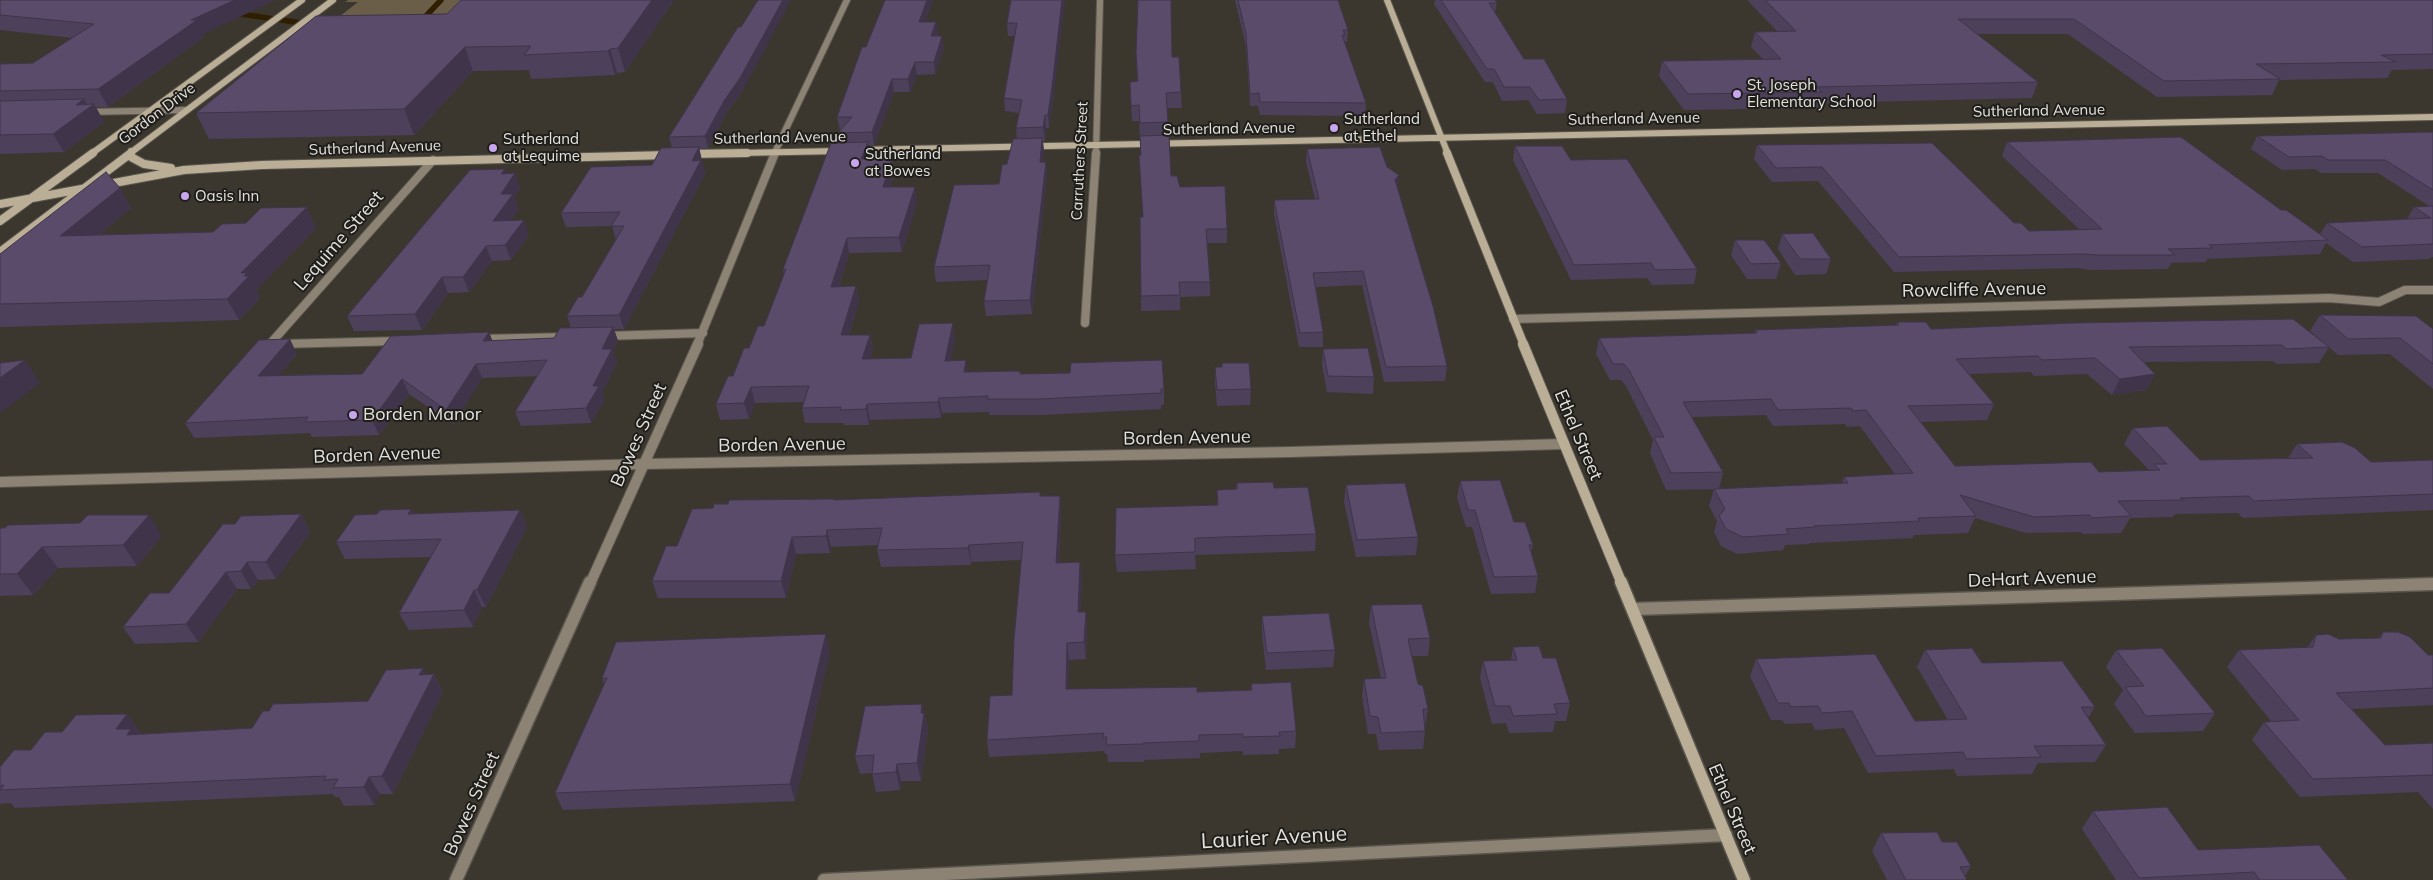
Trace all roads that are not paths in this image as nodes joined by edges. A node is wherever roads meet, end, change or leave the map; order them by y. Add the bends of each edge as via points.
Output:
1 (302, 0) edge
2 (332, 0) edge
3 (847, 0) edge
4 (1100, 0) edge
5 (1387, 0) edge
6 (186, 110) junction
7 (148, 111) junction
8 (76, 112) edge
9 (2433, 117) edge
10 (1442, 137) junction
11 (1096, 145) junction
12 (132, 151) junction
13 (775, 152) junction
14 (432, 160) junction
15 (184, 170) junction
16 (84, 187) junction
17 (29, 199) junction
18 (0, 204) edge
19 (0, 221) edge
20 (0, 252) edge
21 (2433, 290) edge
22 (1513, 319) junction
23 (1085, 323) dead end
24 (703, 333) junction
25 (576, 336) edge
26 (596, 336) edge
27 (468, 339) edge
28 (409, 341) edge
29 (1564, 444) junction
30 (644, 464) junction
31 (0, 482) edge
32 (2433, 584) edge
33 (1632, 609) junction
34 (1726, 836) junction
35 (456, 880) edge
36 (824, 880) edge
37 (1744, 880) edge

1 - 7 street, Gordon Drive
2 - 6 street, Gordon Drive
3 - 13 street, Bowes Street
4 - 11 street, Carruthers Street
5 - 10 street, Ethel Street
6 - 7 street
6 - 12 street, Gordon Drive
7 - 8 street
7 - 17 street, Gordon Drive
9 - 10 street, Sutherland Avenue
10 - 11 street, Sutherland Avenue
10 - 22 street, Ethel Street
11 - 13 street, Sutherland Avenue
11 - 23 street, Carruthers Street
12 - 15 street via 131,157 144,164
12 - 16 street, Gordon Drive
13 - 14 street, Sutherland Avenue
13 - 24 street, Bowes Street
14 - 15 street, Sutherland Avenue
14 - 28 street, Lequime Street via 270,344
15 - 16 street, Sutherland Avenue
16 - 17 street, Sutherland Avenue
16 - 20 street, Gordon Drive
17 - 18 street, Sutherland Avenue
17 - 19 street, Gordon Drive
21 - 22 street, Rowcliffe Avenue via 2405,290 2379,302 2329,298
22 - 29 street, Ethel Street
24 - 26 street
24 - 30 street, Bowes Street
25 - 27 street
29 - 30 street, Borden Avenue via 1280,453
29 - 33 street, Ethel Street
30 - 31 street, Borden Avenue
30 - 35 street, Bowes Street
32 - 33 street, DeHart Avenue
33 - 34 street, Ethel Street
34 - 36 street, Laurier Avenue
34 - 37 street, Ethel Street

